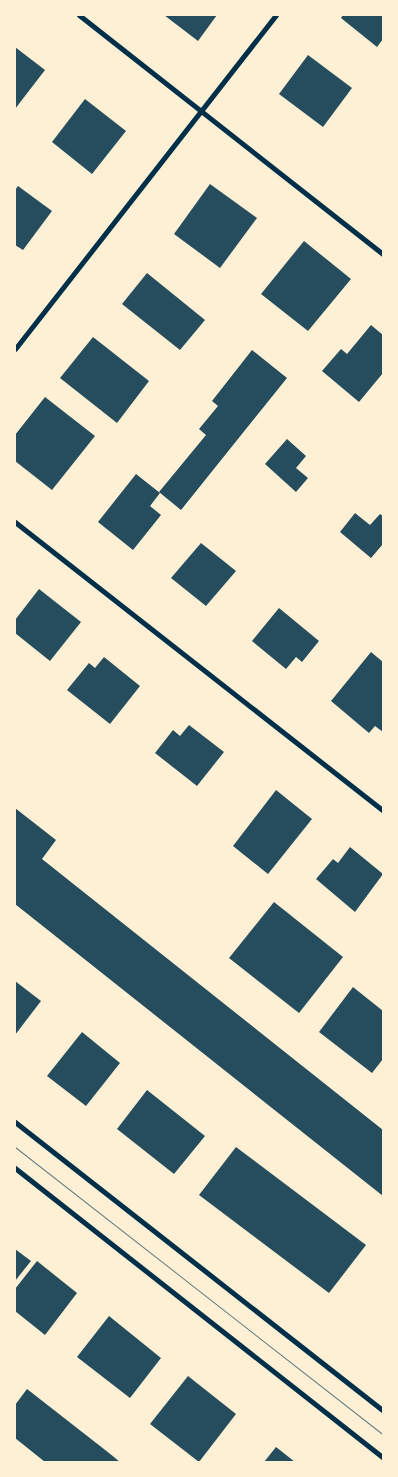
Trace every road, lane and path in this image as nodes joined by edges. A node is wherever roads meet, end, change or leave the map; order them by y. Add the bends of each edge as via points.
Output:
1 (78, 15) edge
2 (276, 15) edge
3 (201, 111) junction
4 (383, 254) edge
5 (15, 349) edge
6 (15, 522) edge
7 (383, 811) edge
8 (15, 1122) edge
9 (15, 1168) edge
10 (383, 1411) edge
11 (383, 1458) edge

1 - 3 street
2 - 3 street
3 - 4 street
3 - 5 street
6 - 7 street
8 - 10 street
9 - 11 street

